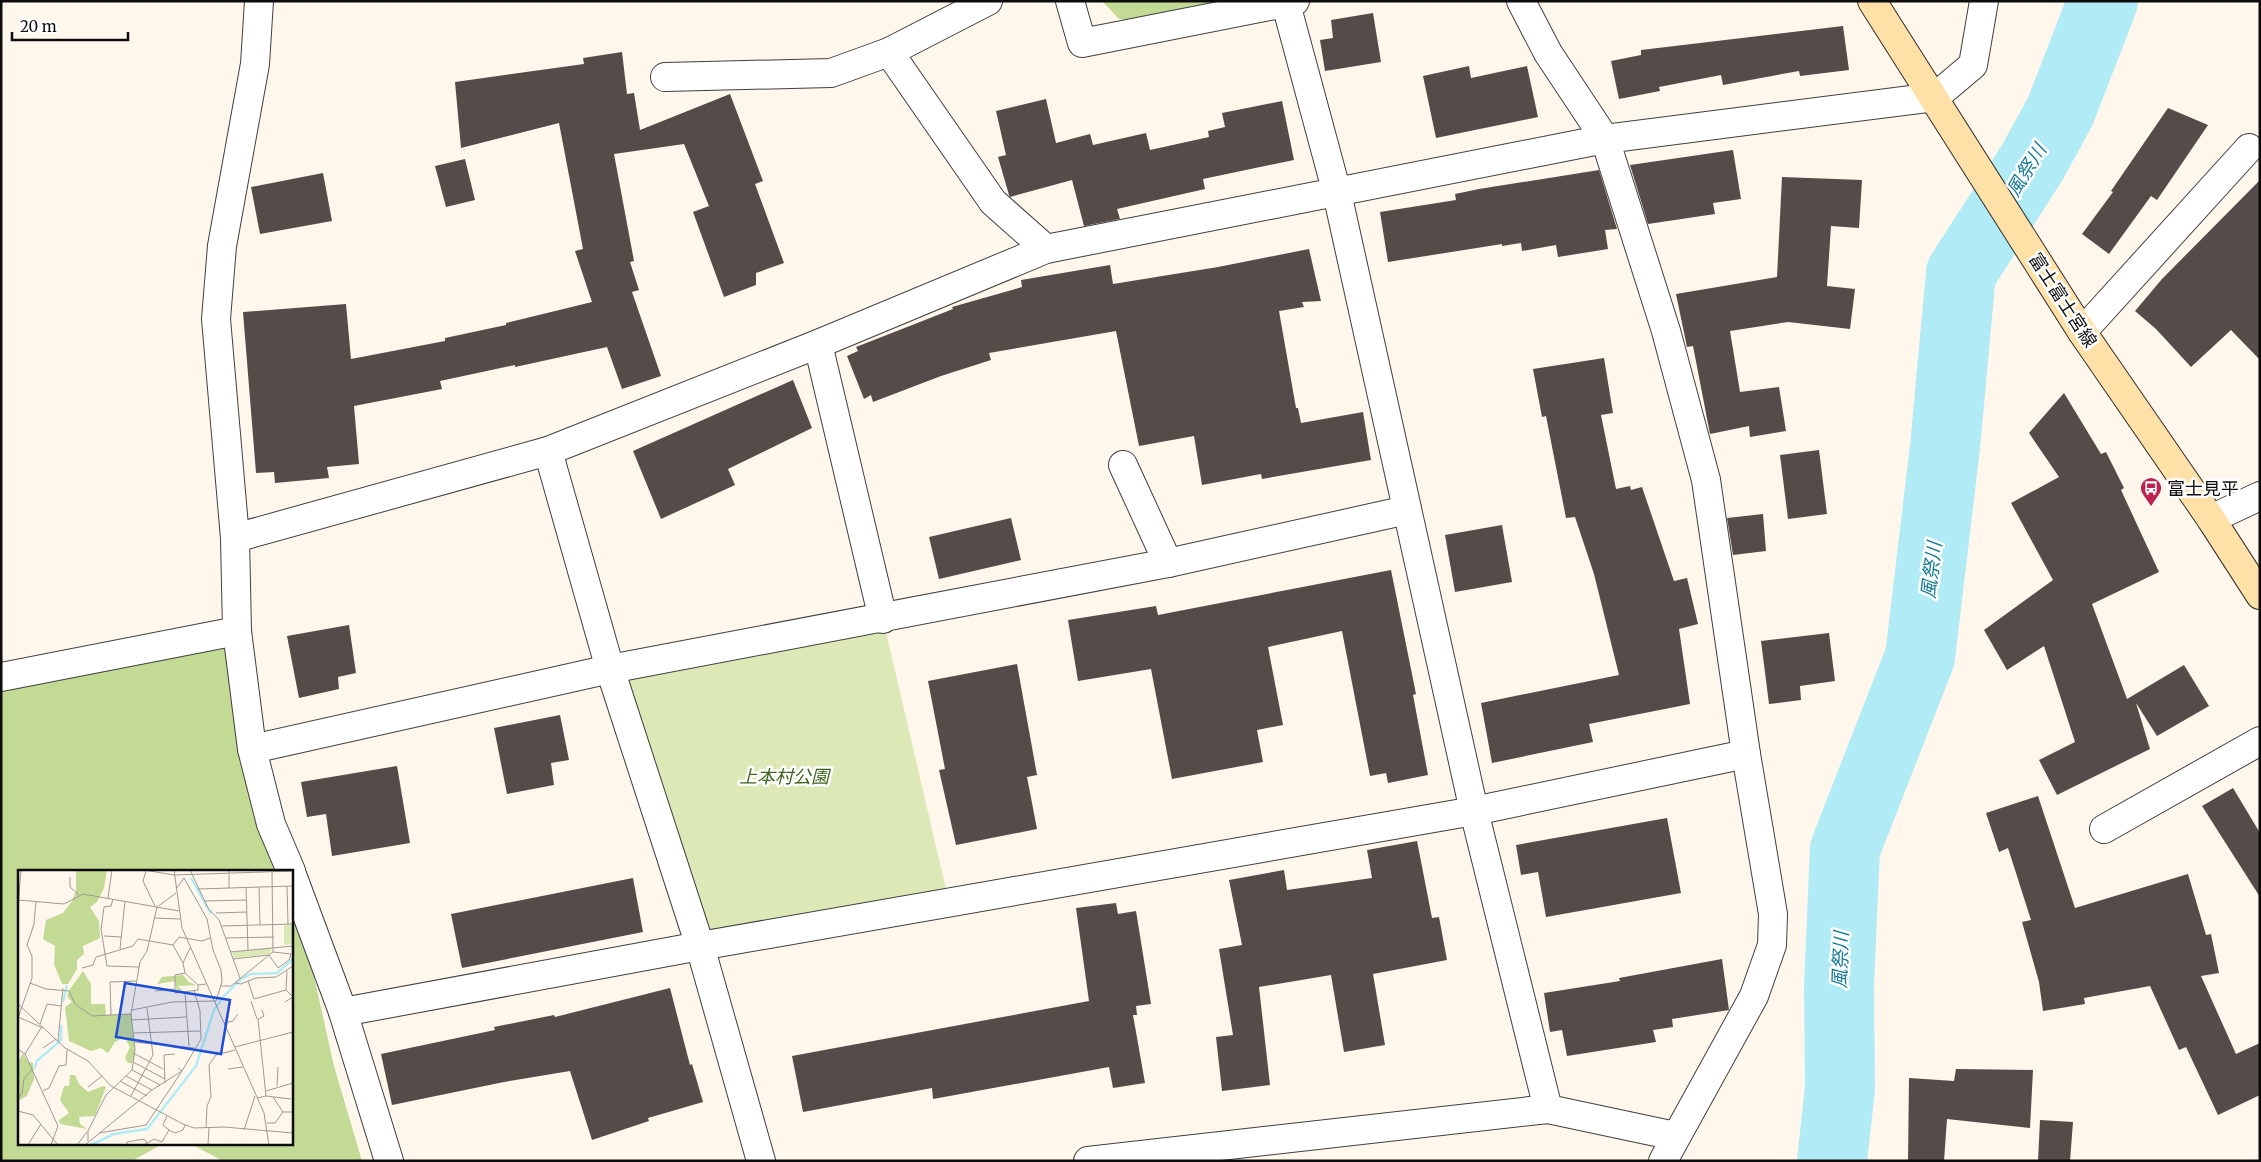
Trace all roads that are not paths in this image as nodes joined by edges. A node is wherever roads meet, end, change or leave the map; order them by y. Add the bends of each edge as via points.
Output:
1 (259, 1) edge
2 (988, 1) edge
3 (1070, 1) edge
4 (1521, 1) edge
5 (1872, 1) edge
6 (1984, 1) edge
7 (1290, 2) edge
8 (889, 52) junction
9 (665, 77) dead end
10 (1934, 98) junction
11 (1604, 139) junction
12 (2249, 148) dead end
13 (1337, 193) junction
14 (1046, 249) junction
15 (2082, 332) junction
16 (818, 344) junction
17 (548, 451) junction
18 (1124, 465) dead end
19 (2260, 496) edge
20 (1407, 510) junction
21 (2211, 519) junction
22 (235, 538) junction
23 (1168, 563) junction
24 (2260, 595) edge
25 (883, 619) junction
26 (237, 631) junction
27 (610, 669) junction
28 (1, 678) edge
29 (2260, 741) edge
30 (252, 749) junction
31 (1746, 754) junction
32 (1474, 811) junction
33 (2104, 829) dead end
34 (291, 870) edge
35 (292, 874) edge
36 (700, 946) junction
37 (344, 1012) junction
38 (1548, 1108) junction
39 (1675, 1136) junction
40 (389, 1161) edge
41 (761, 1161) edge
42 (1088, 1161) edge
43 (1662, 1161) edge

1 - 22 street via 254,64 222,246 216,318
2 - 8 street
3 - 7 street via 1082,43
4 - 11 street via 1548,53
5 - 10 main road, 富士富士宮線
6 - 10 street via 1974,65
7 - 13 street
8 - 9 street via 830,73
8 - 14 street via 993,202
10 - 11 street
10 - 15 main road, 富士富士宮線
11 - 13 street
11 - 31 street via 1666,331 1706,480
12 - 15 street
13 - 14 street
13 - 20 street
14 - 16 street
15 - 21 main road, 富士富士宮線
16 - 17 street
16 - 25 street
17 - 22 street
17 - 27 street
18 - 23 street
19 - 21 street
20 - 23 street
20 - 32 street
21 - 24 main road, 富士富士宮線
22 - 26 street
23 - 25 street
25 - 27 street
26 - 28 street
26 - 30 street
27 - 30 street
27 - 36 street
29 - 33 street
30 - 34 street via 271,824
31 - 32 street
31 - 39 street via 1773,914 1772,945 1754,996
32 - 36 street
32 - 38 street
35 - 37 street
36 - 37 street
36 - 41 street
37 - 40 street
38 - 39 street
38 - 42 street
39 - 43 street

